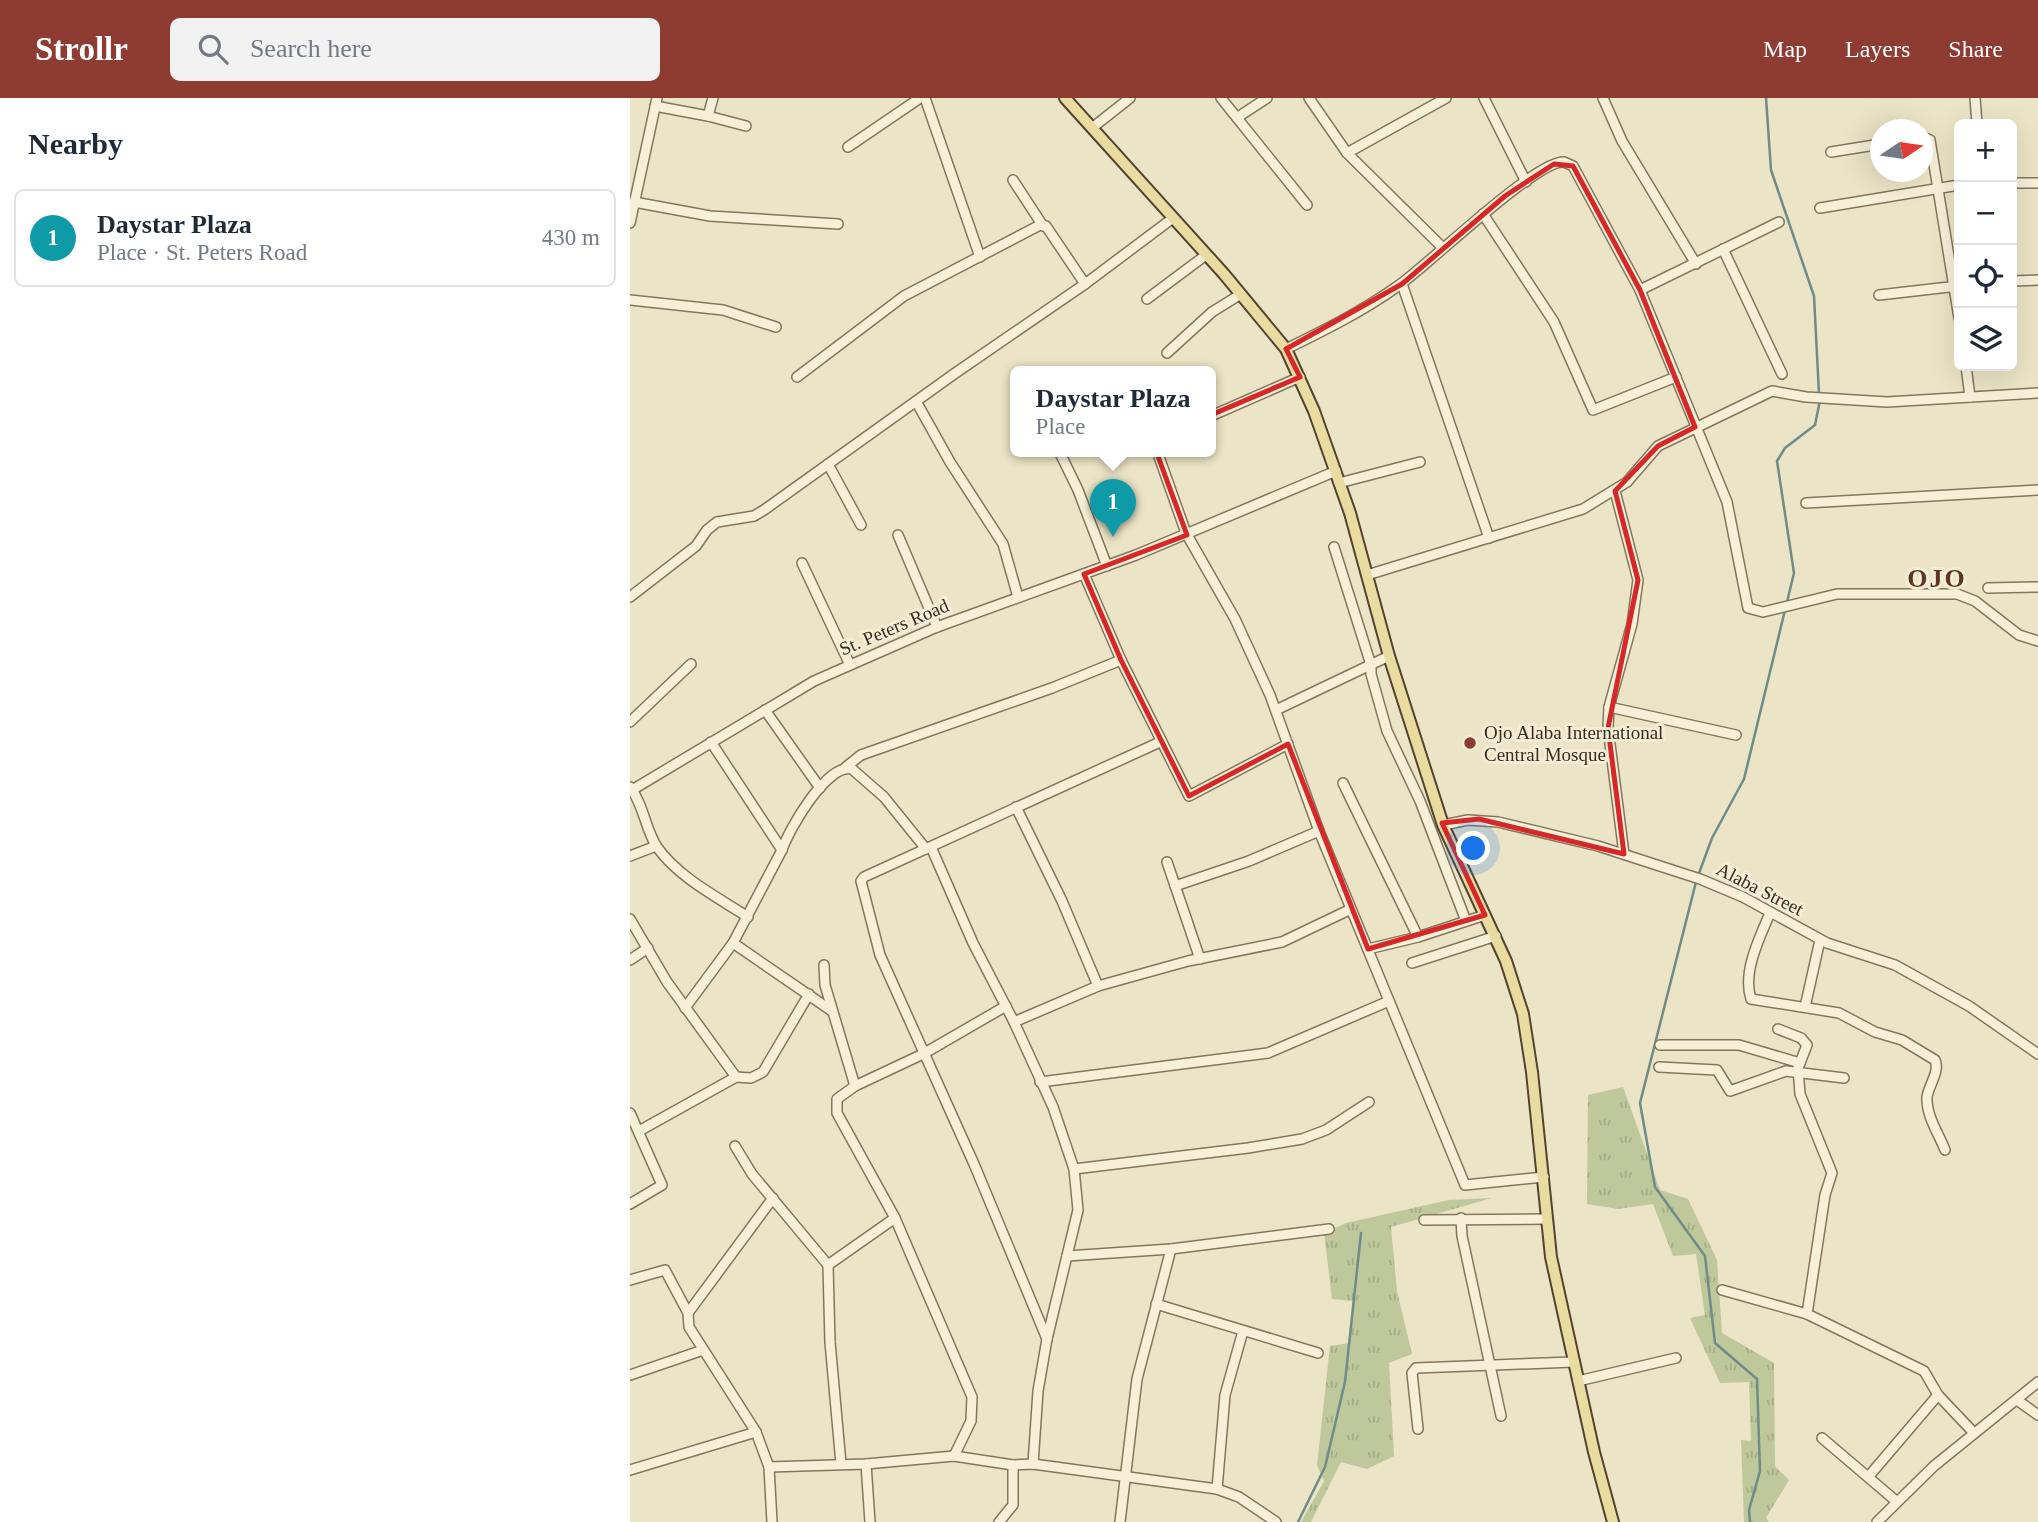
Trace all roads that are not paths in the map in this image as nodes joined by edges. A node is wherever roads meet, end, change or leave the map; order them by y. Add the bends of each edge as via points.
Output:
1 (713, 98) edge
2 (923, 98) edge
3 (1065, 98) edge
4 (1130, 98) edge
5 (1221, 98) edge
6 (1267, 98) edge
7 (1309, 98) edge
8 (1446, 98) edge
9 (1484, 98) edge
10 (1603, 98) edge
11 (1975, 98) edge
12 (656, 102) edge
13 (708, 117) junction
14 (1238, 117) junction
15 (1977, 119) edge
16 (746, 126) dead end
17 (1092, 128) junction
18 (1870, 146) edge
19 (848, 147) dead end
20 (1831, 152) dead end
21 (1347, 153) junction
22 (1933, 157) edge
23 (1013, 180) dead end
24 (1526, 182) junction
25 (2017, 183) edge
26 (2038, 184) edge
27 (1954, 186) edge
28 (1939, 188) junction
29 (634, 202) junction
30 (1307, 205) dead end
31 (1820, 208) dead end
32 (1483, 214) junction
33 (1173, 218) junction
34 (1779, 222) dead end
35 (630, 223) edge
36 (838, 224) dead end
37 (1043, 226) junction
38 (1443, 248) junction
39 (1723, 249) junction
40 (1206, 255) junction
41 (980, 257) junction
42 (1696, 264) junction
43 (1954, 270) edge
44 (2038, 279) edge
45 (2017, 281) edge
46 (1085, 284) junction
47 (1402, 284) junction
48 (1954, 286) edge
49 (1640, 290) junction
50 (1241, 294) junction
51 (1879, 295) dead end
52 (1147, 299) dead end
53 (630, 300) edge
54 (776, 327) dead end
55 (1286, 349) junction
56 (1167, 353) dead end
57 (1967, 371) edge
58 (1782, 374) dead end
59 (797, 377) dead end
60 (1300, 377) junction
61 (1676, 377) junction
62 (2038, 393) edge
63 (1970, 397) junction
64 (917, 403) junction
65 (1216, 414) edge
66 (1695, 427) junction
67 (1062, 457) edge
68 (1159, 457) edge
69 (1420, 462) dead end
70 (828, 464) junction
71 (1336, 471) junction
72 (1339, 483) junction
73 (2038, 490) edge
74 (1615, 491) junction
75 (1806, 503) dead end
76 (861, 525) dead end
77 (1186, 533) junction
78 (898, 536) dead end
79 (1489, 538) junction
80 (1334, 547) dead end
81 (802, 563) dead end
82 (1107, 566) junction
83 (1084, 574) junction
84 (1367, 575) junction
85 (2038, 587) edge
86 (1988, 588) dead end
87 (630, 597) edge
88 (1018, 597) junction
89 (937, 627) junction
90 (2038, 640) edge
91 (1389, 656) junction
92 (1121, 660) junction
93 (691, 664) dead end
94 (850, 665) junction
95 (1371, 665) junction
96 (1609, 707) junction
97 (765, 710) junction
98 (1276, 710) junction
99 (630, 722) edge
100 (1737, 735) dead end
101 (711, 742) junction
102 (1160, 742) junction
103 (1288, 744) junction
104 (846, 767) junction
105 (1343, 783) dead end
106 (631, 788) edge
107 (820, 788) junction
108 (1016, 807) junction
109 (1443, 825) junction
110 (1319, 831) junction
111 (656, 846) junction
112 (928, 848) junction
113 (782, 850) junction
114 (1624, 854) junction
115 (630, 856) edge
116 (1167, 862) dead end
117 (1175, 886) junction
118 (1351, 909) junction
119 (1770, 913) junction
120 (1485, 915) junction
121 (748, 917) junction
122 (630, 919) edge
123 (1466, 921) junction
124 (1496, 936) junction
125 (1418, 937) junction
126 (1821, 940) junction
127 (733, 943) junction
128 (648, 948) junction
129 (1368, 949) junction
130 (1200, 959) junction
131 (630, 960) edge
132 (1412, 962) dead end
133 (824, 965) dead end
134 (1098, 986) junction
135 (808, 994) junction
136 (1389, 1001) junction
137 (1006, 1006) junction
138 (1805, 1007) junction
139 (685, 1008) junction
140 (832, 1011) junction
141 (1014, 1022) junction
142 (1778, 1028) dead end
143 (1660, 1045) dead end
144 (923, 1054) junction
145 (2038, 1054) edge
146 (1659, 1067) dead end
147 (1799, 1067) junction
148 (736, 1077) junction
149 (1844, 1078) dead end
150 (1040, 1082) junction
151 (855, 1086) junction
152 (1369, 1102) dead end
153 (630, 1113) edge
154 (639, 1131) junction
155 (735, 1146) dead end
156 (1945, 1150) dead end
157 (1074, 1169) junction
158 (1544, 1177) junction
159 (773, 1198) junction
160 (630, 1204) edge
161 (1547, 1217) junction
162 (895, 1218) junction
163 (1461, 1218) junction
164 (1423, 1220) dead end
165 (1329, 1229) dead end
166 (1171, 1250) junction
167 (1067, 1256) junction
168 (828, 1265) junction
169 (630, 1280) edge
170 (1722, 1290) dead end
171 (1156, 1304) junction
172 (688, 1313) junction
173 (1807, 1314) junction
174 (1243, 1331) junction
175 (1047, 1339) junction
176 (703, 1350) junction
177 (1318, 1353) dead end
178 (1676, 1358) dead end
179 (1573, 1362) junction
180 (1492, 1366) junction
181 (630, 1375) edge
182 (1578, 1381) junction
183 (2038, 1382) edge
184 (1938, 1395) junction
185 (2017, 1401) junction
186 (2038, 1415) edge
187 (1501, 1416) dead end
188 (1418, 1429) dead end
189 (756, 1432) junction
190 (1974, 1433) junction
191 (1822, 1438) dead end
192 (954, 1456) junction
193 (841, 1464) junction
194 (866, 1464) junction
195 (1033, 1464) junction
196 (1013, 1465) junction
197 (769, 1467) junction
198 (630, 1470) edge
199 (1869, 1476) junction
200 (1126, 1477) junction
201 (1217, 1489) junction
202 (1896, 1501) junction
203 (769, 1521) edge
204 (870, 1522) edge
205 (999, 1522) edge
206 (1120, 1522) edge
207 (1276, 1522) edge
208 (1613, 1522) edge
209 (1877, 1522) edge

1 - 13 street
2 - 19 street
2 - 41 street
3 - 17 main road
4 - 17 street
5 - 14 street
6 - 14 street
7 - 21 street
8 - 21 street
9 - 24 street
10 - 42 street via 1622,141
11 - 15 street
12 - 13 street
12 - 29 street
13 - 16 street
14 - 30 street
17 - 33 main road
18 - 20 street
21 - 38 street
22 - 28 street
23 - 37 street
24 - 32 street
24 - 49 street via 1554,164 1573,166
25 - 26 street
27 - 28 street
28 - 31 street
28 - 43 street
29 - 35 street
29 - 36 street via 710,216
32 - 38 street
32 - 61 street via 1554,322 1593,410
33 - 40 main road
33 - 46 street
34 - 39 street
37 - 41 street
37 - 46 street
38 - 47 street
39 - 42 street
39 - 58 street
40 - 50 main road
40 - 52 street
41 - 59 street via 904,296
42 - 49 street
44 - 45 street
46 - 64 street
47 - 55 street via 1345,320
47 - 79 street
48 - 51 street
49 - 61 street
50 - 55 main road
50 - 56 street via 1212,312
53 - 54 street via 723,310
55 - 60 main road
57 - 63 street
60 - 65 street
60 - 71 main road
61 - 66 street
62 - 63 street
63 - 66 street via 1887,402 1786,395 1779,390
64 - 70 street
64 - 88 street via 1003,544
66 - 74 street via 1658,446
66 - 90 street via 1733,522 1748,608 1763,612 1826,595 1956,594 1975,601 2019,635
67 - 82 street
68 - 77 street
69 - 72 street
70 - 76 street
70 - 87 street via 754,516 717,522 696,546
71 - 72 main road
71 - 77 street, St. Peters Road
72 - 84 main road
73 - 75 street
74 - 79 street via 1583,509
74 - 96 street via 1638,580 1632,624
77 - 82 street, St. Peters Road
77 - 98 street via 1235,619
78 - 89 street
79 - 84 street
80 - 95 street
81 - 94 street
82 - 83 street, St. Peters Road
83 - 88 street, St. Peters Road
83 - 92 street
84 - 91 main road
85 - 86 street
88 - 89 street, St. Peters Road
89 - 94 street, St. Peters Road
91 - 95 street
91 - 109 main road
92 - 102 street
92 - 104 street via 861,755
93 - 99 street
94 - 97 street, St. Peters Road
95 - 98 street
95 - 123 street via 1387,732 1420,801
96 - 100 street
96 - 114 street via 1609,747
97 - 101 street, St. Peters Road
97 - 107 street
98 - 103 street
101 - 106 street, St. Peters Road
101 - 113 street
102 - 103 street via 1189,796
102 - 108 street
103 - 110 street
104 - 107 street
104 - 112 street via 884,797
105 - 125 street
106 - 111 street
107 - 113 street via 787,834
108 - 112 street
108 - 134 street
109 - 114 street, Alaba Street via 1479,819
109 - 120 main road
110 - 117 street
110 - 118 street
111 - 115 street
111 - 121 street via 696,883
112 - 137 street
112 - 144 street via 861,881 880,955
113 - 121 street
114 - 119 street, Alaba Street via 1697,878
116 - 117 street
117 - 130 street
118 - 129 street
118 - 130 street via 1282,942
119 - 126 street, Alaba Street
119 - 138 street via 1754,955 1749,995 1755,1001
120 - 123 street
120 - 124 main road
121 - 127 street
122 - 128 street
123 - 125 street
124 - 132 street
124 - 158 main road via 1523,1014
125 - 129 street
126 - 138 street
126 - 145 street, Alaba Street via 1895,965 1926,981
127 - 135 street
127 - 139 street
128 - 131 street
128 - 139 street
129 - 136 street
130 - 134 street
133 - 140 street
134 - 141 street
135 - 140 street
135 - 148 street via 764,1072 751,1078
136 - 150 street via 1268,1053
136 - 158 street via 1465,1185
137 - 141 street
137 - 144 street
138 - 156 street via 1849,1017 1935,1060 1928,1107
139 - 148 street
140 - 151 street
141 - 150 street
142 - 147 street via 1805,1041
143 - 147 street via 1739,1045
144 - 151 street
144 - 175 street
146 - 147 street via 1717,1070 1730,1091
147 - 149 street
147 - 173 street via 1800,1094 1832,1173
148 - 154 street
150 - 157 street
151 - 162 street via 837,1099 836,1113
152 - 157 street via 1301,1139
153 - 154 street
154 - 160 street via 662,1185
155 - 159 street
157 - 167 street via 1078,1210
158 - 161 main road
159 - 168 street
159 - 172 street
161 - 163 street
161 - 179 main road
162 - 168 street
162 - 192 street via 972,1396 971,1421
163 - 164 street
163 - 180 street via 1464,1250
165 - 166 street
166 - 167 street
166 - 171 street
167 - 175 street
168 - 193 street
169 - 172 street via 665,1270
170 - 173 street
171 - 174 street
171 - 200 street via 1137,1379
172 - 176 street
173 - 184 street via 1924,1371
174 - 177 street
174 - 201 street via 1225,1395
175 - 195 street
176 - 181 street
176 - 189 street
178 - 182 street
179 - 180 street
179 - 182 main road
180 - 187 street
180 - 188 street via 1413,1370
182 - 208 main road
183 - 185 street
184 - 190 street
184 - 199 street
185 - 186 street
185 - 190 street
189 - 197 street
189 - 198 street
190 - 202 street
191 - 199 street
192 - 194 street
192 - 196 street
193 - 194 street
193 - 197 street
194 - 204 street
195 - 196 street
195 - 200 street
196 - 205 street via 1013,1505
197 - 203 street
199 - 202 street
200 - 201 street
200 - 206 street
201 - 207 street via 1239,1497
202 - 209 street

